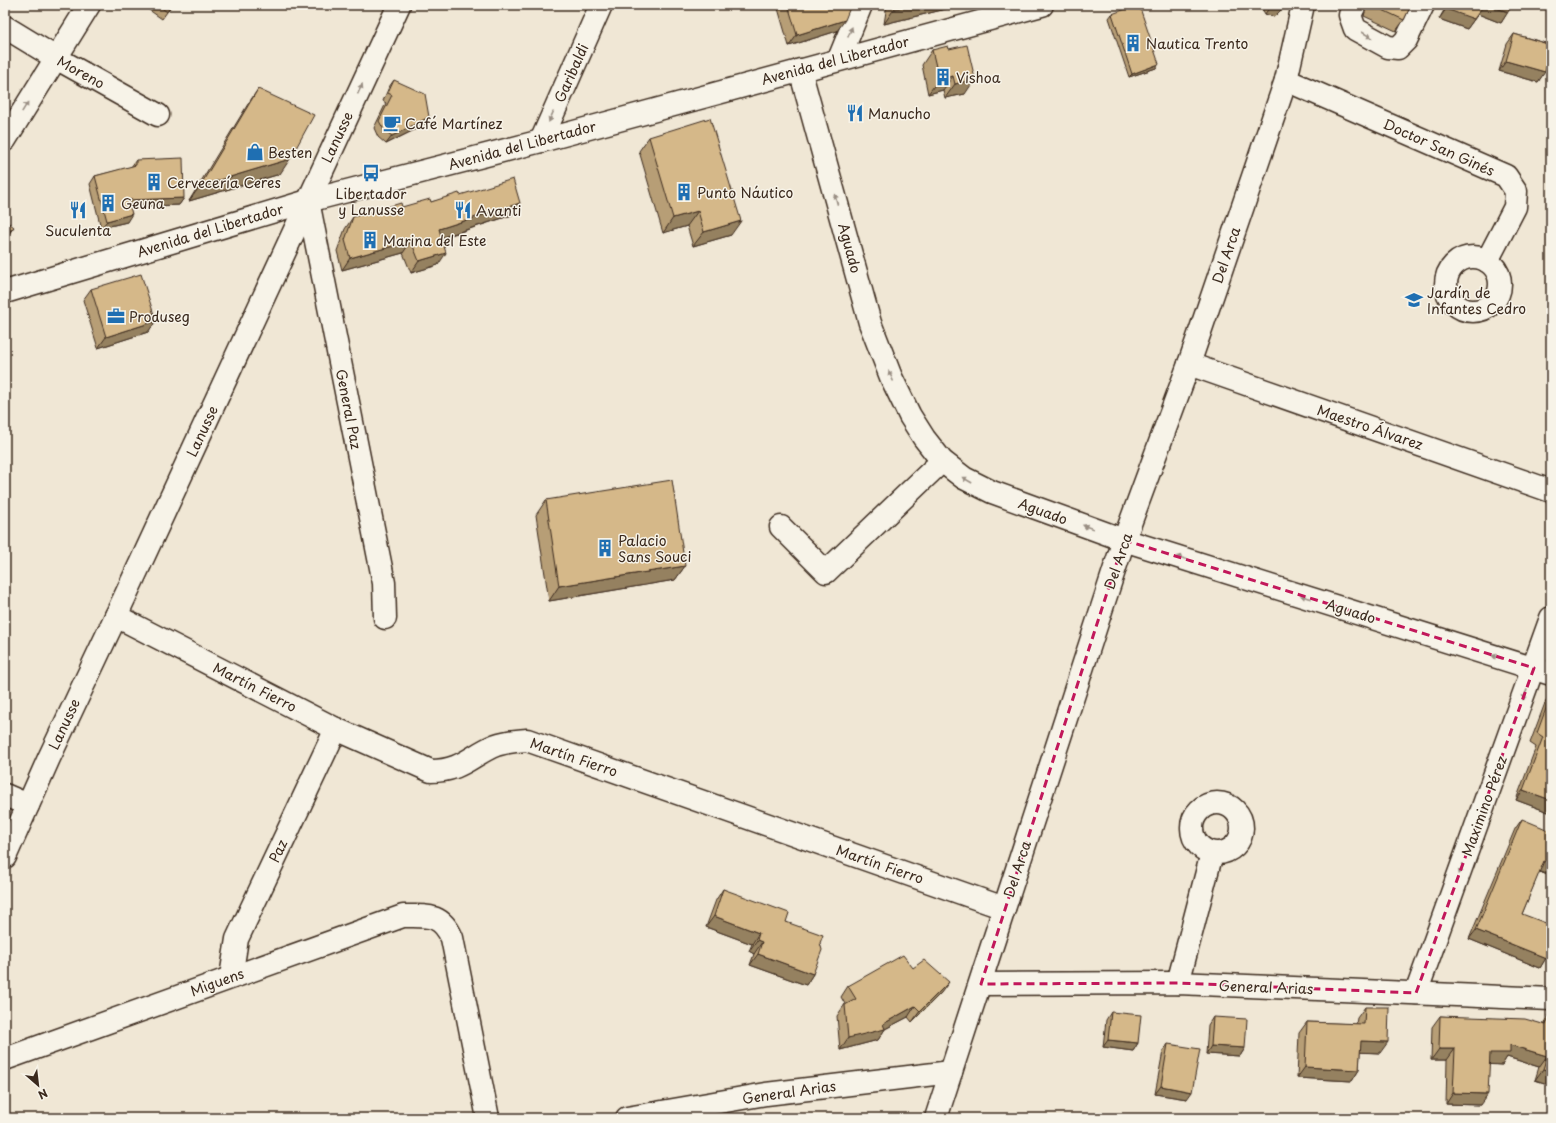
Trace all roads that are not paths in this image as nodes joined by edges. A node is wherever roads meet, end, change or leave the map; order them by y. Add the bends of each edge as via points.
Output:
1 (89, 5) edge
2 (399, 5) edge
3 (601, 5) edge
4 (861, 5) edge
5 (1304, 5) edge
6 (1355, 5) edge
7 (1423, 5) edge
8 (1036, 6) edge
9 (5, 27) edge
10 (56, 58) junction
11 (839, 59) junction
12 (800, 70) junction
13 (1286, 80) junction
14 (158, 115) dead end
15 (5, 140) edge
16 (541, 141) junction
17 (308, 201) junction
18 (1487, 261) dead end
19 (5, 292) edge
20 (1189, 364) junction
21 (942, 461) junction
22 (1551, 491) edge
23 (781, 527) dead end
24 (1124, 540) junction
25 (116, 616) junction
26 (385, 618) dead end
27 (1551, 618) edge
28 (1543, 671) edge
29 (336, 729) junction
30 (5, 795) edge
31 (28, 805) junction
32 (1212, 853) dead end
33 (5, 857) edge
34 (1004, 908) junction
35 (231, 977) junction
36 (1178, 983) junction
37 (981, 984) junction
38 (1416, 993) junction
39 (1551, 999) edge
40 (5, 1059) edge
41 (951, 1072) junction
42 (488, 1118) edge
43 (627, 1118) edge
44 (936, 1118) edge

1 - 10 street
17 -> 2 street, Lanusse
3 -> 16 street, Garibaldi
11 -> 4 street
5 - 13 street, Del Arca
6 -> 7 street via 1350,16 1355,28 1388,48 1398,48 1406,40
8 - 11 street, Avenida del Libertador
9 - 10 street, Moreno
10 - 14 street, Moreno
15 -> 10 street
11 - 12 street, Avenida del Libertador
12 - 16 street, Avenida del Libertador
21 -> 12 street, Aguado via 910,416 870,323
13 - 18 street, Doctor San Ginés via 1506,176 1516,191 1515,206
13 - 20 street, Del Arca
16 - 17 street, Avenida del Libertador
17 - 19 street, Avenida del Libertador
17 - 25 street, Lanusse
17 - 26 street, General Paz via 384,583
20 - 22 street, Maestro Álvarez
20 - 24 street, Del Arca
21 - 23 street via 826,572
24 -> 21 street, Aguado via 992,492 964,478
28 -> 24 street, Aguado
24 - 34 street, Del Arca
25 - 29 street, Martín Fierro
25 - 31 street, Lanusse
27 - 28 street, Maximino Pérez
28 -> 38 street, Maximino Pérez
29 - 34 street, Martín Fierro via 431,771 446,771 495,746 509,741 527,740
29 - 35 street, Paz via 237,939
30 - 31 street
31 - 33 street, Lanusse
32 - 36 street
34 - 37 street, Del Arca
35 - 40 street, Miguens
35 - 42 street, Miguens via 403,916 432,916 447,927 452,938
36 - 37 street, General Arias
36 - 38 street, General Arias
37 - 41 street, Del Arca
38 - 39 street, General Arias
41 - 43 street, General Arias via 766,1094
41 - 44 street, Del Arca

